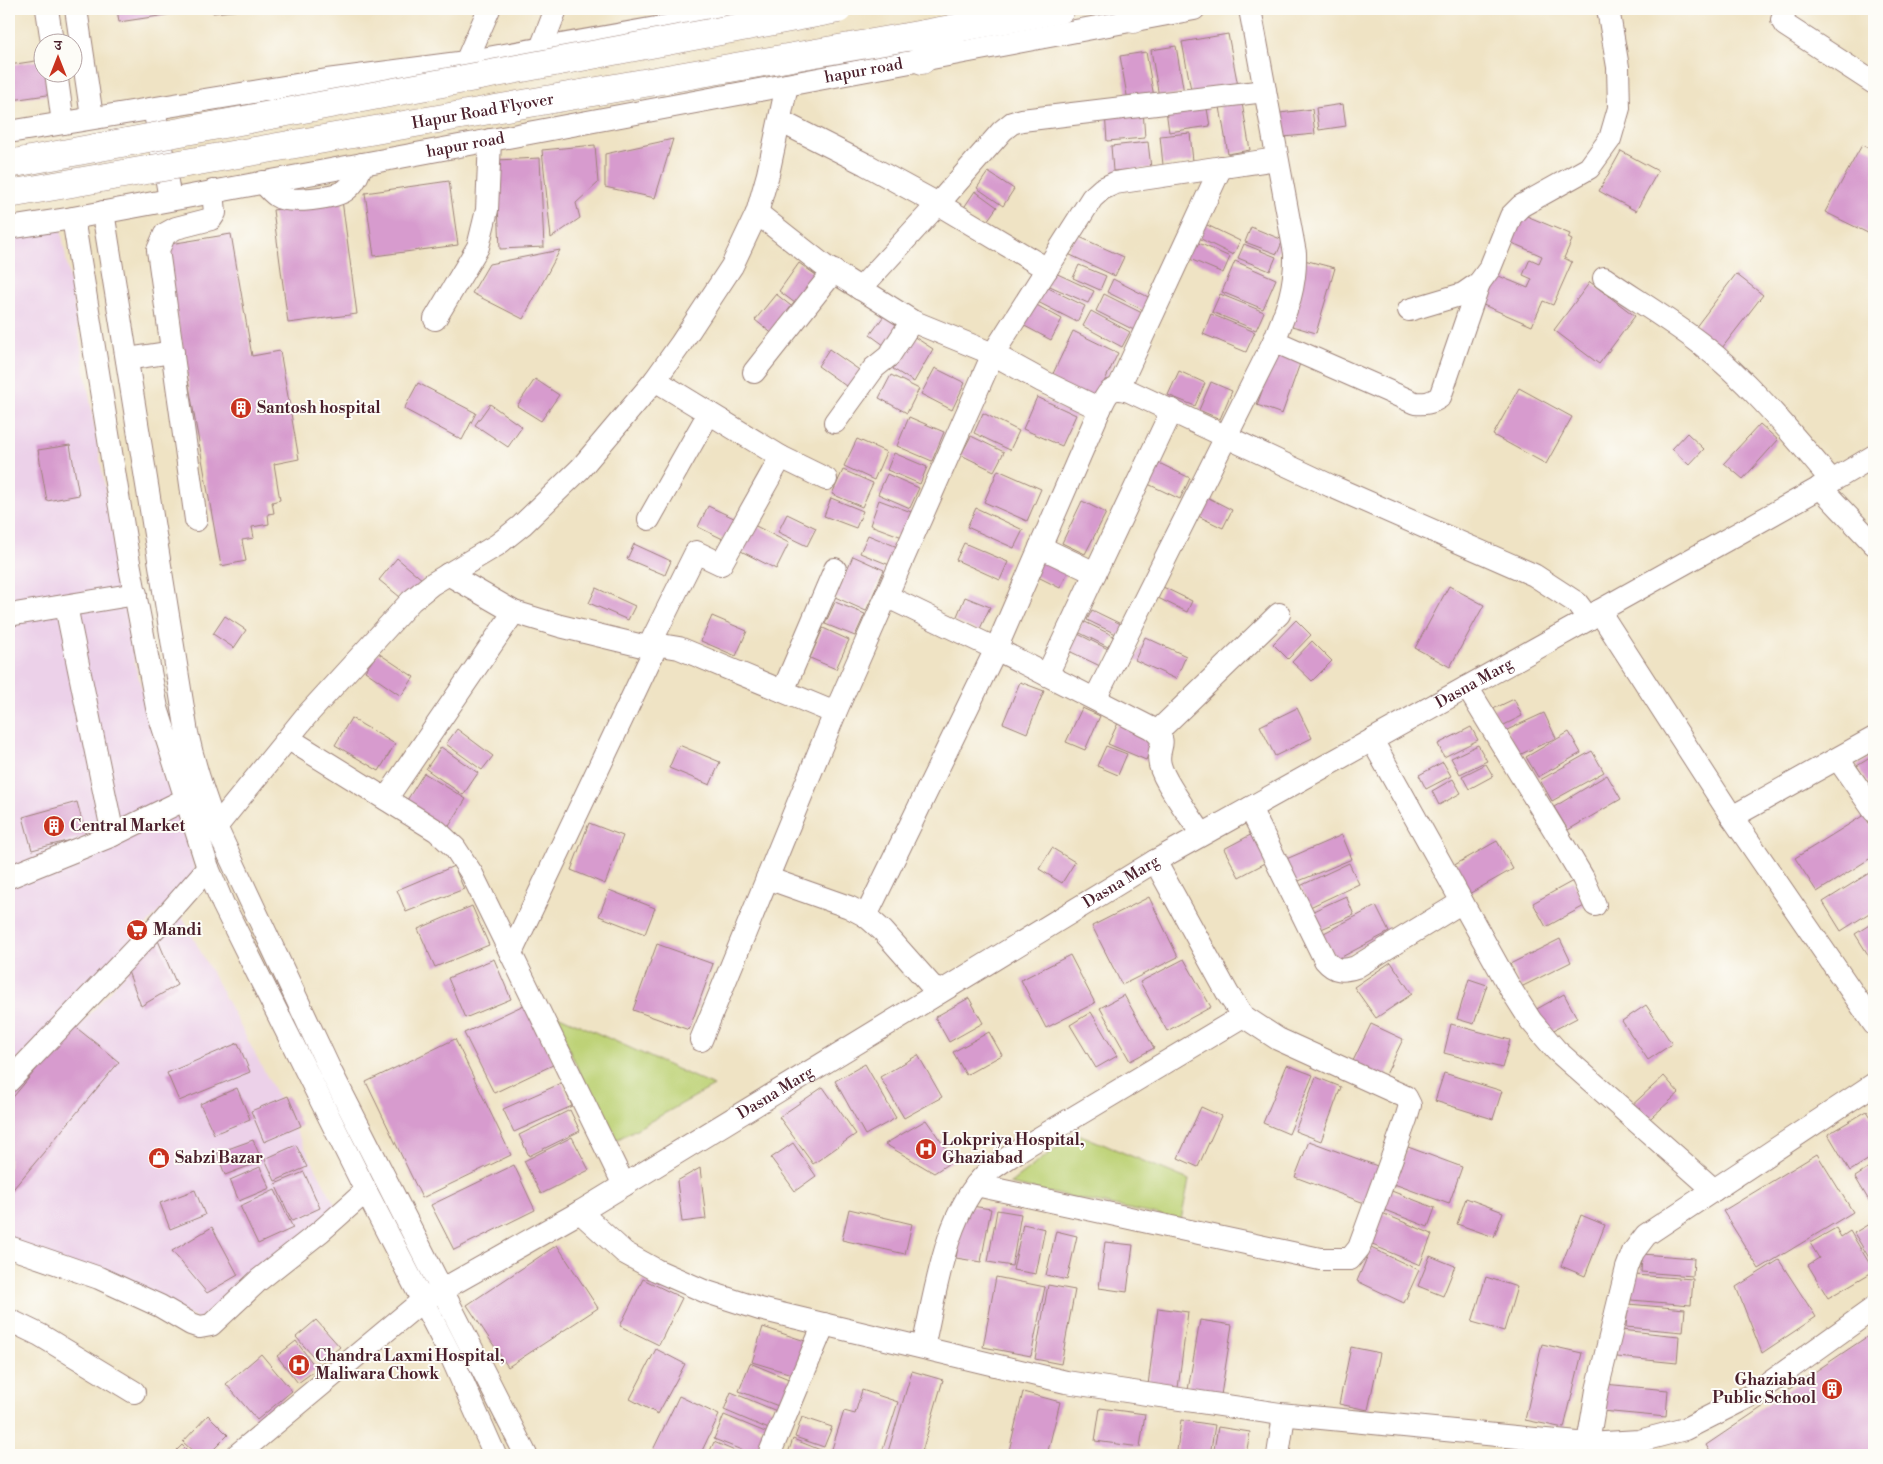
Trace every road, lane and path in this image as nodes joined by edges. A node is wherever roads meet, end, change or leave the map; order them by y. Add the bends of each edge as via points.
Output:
1 (47, 9) edge
2 (76, 9) edge
3 (489, 9) edge
4 (556, 9) edge
5 (762, 9) edge
6 (838, 9) edge
7 (1061, 9) edge
8 (1194, 9) edge
9 (1250, 9) edge
10 (1608, 9) edge
11 (1786, 9) edge
12 (1132, 14) edge
13 (958, 28) junction
14 (50, 32) edge
15 (541, 48) junction
16 (922, 60) junction
17 (466, 62) junction
18 (57, 82) edge
19 (1874, 83) edge
20 (787, 85) junction
21 (1265, 92) junction
22 (154, 107) junction
23 (92, 117) junction
24 (780, 121) junction
25 (63, 123) junction
26 (9, 132) edge
27 (490, 140) junction
28 (1277, 159) junction
29 (9, 164) edge
30 (1221, 167) junction
31 (213, 192) junction
32 (9, 193) edge
33 (170, 199) junction
34 (938, 204) junction
35 (103, 212) junction
36 (757, 213) junction
37 (72, 218) junction
38 (12, 227) edge
39 (1047, 269) junction
40 (834, 272) junction
41 (1604, 278) dead end
42 (1479, 283) junction
43 (860, 289) junction
44 (1409, 310) dead end
45 (435, 319) dead end
46 (912, 321) junction
47 (1274, 341) junction
48 (173, 352) junction
49 (993, 354) junction
50 (126, 359) junction
51 (754, 372) dead end
52 (655, 380) junction
53 (1119, 388) junction
54 (1100, 409) junction
55 (1172, 410) junction
56 (709, 413) junction
57 (835, 422) dead end
58 (1226, 437) junction
59 (1874, 456) edge
60 (781, 457) junction
61 (826, 479) dead end
62 (1826, 484) junction
63 (649, 519) dead end
64 (196, 520) dead end
65 (1874, 544) edge
66 (1040, 547) junction
67 (835, 569) dead end
68 (1095, 573) junction
69 (448, 574) junction
70 (136, 594) junction
71 (886, 596) junction
72 (66, 606) junction
73 (514, 612) junction
74 (1279, 614) dead end
75 (1594, 615) junction
76 (9, 616) edge
77 (651, 648) junction
78 (996, 649) junction
79 (1047, 675) junction
80 (1467, 687) junction
81 (783, 691) junction
82 (1095, 699) junction
83 (835, 713) junction
84 (1157, 732) junction
85 (1874, 738) edge
86 (288, 739) junction
87 (1372, 740) junction
88 (1838, 759) junction
89 (186, 799) junction
90 (386, 799) junction
91 (1250, 808) junction
92 (1874, 811) edge
93 (1732, 817) junction
94 (216, 827) junction
95 (1202, 834) junction
96 (113, 835) junction
97 (1155, 861) junction
98 (208, 868) junction
99 (9, 877) edge
100 (767, 878) junction
101 (1462, 902) junction
102 (1595, 904) dead end
103 (866, 916) junction
104 (511, 953) junction
105 (938, 993) junction
106 (1243, 1016) junction
107 (1874, 1024) edge
108 (701, 1040) dead end
109 (9, 1081) edge
110 (1874, 1084) edge
111 (624, 1185) junction
112 (976, 1185) junction
113 (1714, 1190) junction
114 (366, 1191) junction
115 (580, 1212) junction
116 (9, 1247) edge
117 (441, 1290) junction
118 (422, 1301) junction
119 (1874, 1308) edge
120 (9, 1320) edge
121 (824, 1324) junction
122 (923, 1347) junction
123 (134, 1392) dead end
124 (1284, 1415) junction
125 (1587, 1450) edge
126 (492, 1453) edge
127 (237, 1455) edge
128 (526, 1455) edge
129 (769, 1455) edge
130 (1278, 1455) edge

1 - 14 street
2 - 23 street
3 - 17 street
4 - 15 street
5 - 15 street
6 - 29 main road, Hapur Road Flyover, bridge
7 - 13 main road
8 - 12 street, hapur road
9 - 21 street
10 - 42 street via 1618,67 1619,108 1610,139 1590,168 1521,206 1511,216 1490,268
11 - 19 street via 1782,20 1785,25
12 - 16 street, hapur road
13 - 16 main road
13 - 32 main road, Hapur Road Flyover, bridge
15 - 17 street
16 - 20 street, hapur road
17 - 22 street
18 - 25 street
20 - 24 street
20 - 27 street, hapur road
21 - 28 street
21 - 34 street via 1012,123
22 - 23 street
22 - 33 street
23 - 25 street
24 - 34 street
24 - 36 street
25 - 26 street
27 - 31 street, hapur road
27 - 45 street via 488,210 478,247
28 - 30 street
28 - 47 street via 1295,274 1289,303
30 - 39 street via 1115,183 1102,189 1092,198
30 - 53 street
31 - 33 street, hapur road
31 - 48 street via 215,213 212,219 165,234 158,250
32 - 38 street
33 - 35 street, hapur road
34 - 39 street
34 - 43 street
35 - 37 street, hapur road
35 - 50 street
36 - 40 street
36 - 52 street via 732,266
37 - 38 street, hapur road
37 - 70 street
39 - 49 street
40 - 43 street
40 - 51 street
41 - 62 street via 1701,344 1729,368 1781,421
42 - 44 street via 1463,294
42 - 47 street via 1440,397 1433,402 1414,403
43 - 46 street
46 - 49 street
46 - 57 street via 889,356 874,368
47 - 58 street
48 - 50 street
48 - 64 street
49 - 54 street
49 - 71 street
50 - 94 street via 188,733 195,767
52 - 56 street
52 - 69 street via 580,469 522,525 497,545
53 - 54 street via 1106,395
53 - 55 street
54 - 66 street
55 - 58 street
55 - 68 street
56 - 60 street
56 - 63 street
58 - 75 street via 1534,575
58 - 82 street
59 - 62 street, Dasna Marg
60 - 61 street
60 - 77 street via 721,564 696,552
62 - 65 street
62 - 75 street, Dasna Marg
66 - 68 street
66 - 78 street
67 - 81 street
68 - 79 street
69 - 73 street
69 - 86 street via 411,601
70 - 72 street
70 - 89 street via 157,708
71 - 78 street
71 - 83 street
72 - 76 street
72 - 96 street
73 - 77 street
73 - 90 street
74 - 84 street
75 - 80 street, Dasna Marg
75 - 93 street
77 - 81 street via 661,645 679,648
77 - 104 street
78 - 79 street
78 - 103 street
79 - 82 street
80 - 87 street, Dasna Marg
80 - 102 street via 1583,878
81 - 83 street
82 - 84 street
83 - 100 street
84 - 95 street via 1162,740 1159,756 1163,774
85 - 88 street
86 - 90 street
86 - 94 street
87 - 91 street, Dasna Marg
87 - 101 street
88 - 92 street
88 - 93 street
89 - 96 street
89 - 98 street
90 - 104 street via 437,831 455,848 472,874
91 - 95 street, Dasna Marg
91 - 101 street via 1332,968 1356,967
93 - 107 street
94 - 117 street via 331,1072
95 - 97 street, Dasna Marg
96 - 99 street
97 - 105 street, Dasna Marg
97 - 106 street
98 - 109 street
98 - 114 street
100 - 103 street
100 - 108 street
101 - 113 street via 1520,1004 1556,1050
103 - 105 street via 884,931
104 - 111 street
105 - 111 street, Dasna Marg
106 - 112 street via 1021,1149 988,1172
106 - 112 street via 1278,1038 1406,1097 1410,1104 1359,1248 1350,1259 1320,1259
110 - 113 street
111 - 115 street, Dasna Marg
112 - 122 street via 962,1204 949,1238
113 - 125 street via 1646,1235 1633,1252 1597,1390
114 - 116 street via 258,1280 211,1325 200,1327 99,1278
114 - 118 street
115 - 117 street, Dasna Marg
115 - 121 street via 626,1253 656,1270 704,1291 760,1309
117 - 118 street, Dasna Marg
117 - 128 street
118 - 126 street via 451,1356
118 - 127 street, Dasna Marg
119 - 125 street via 1754,1394 1685,1429
120 - 123 street via 40,1334
121 - 122 street
121 - 129 street
122 - 124 street via 1066,1382
124 - 125 street
124 - 130 street

